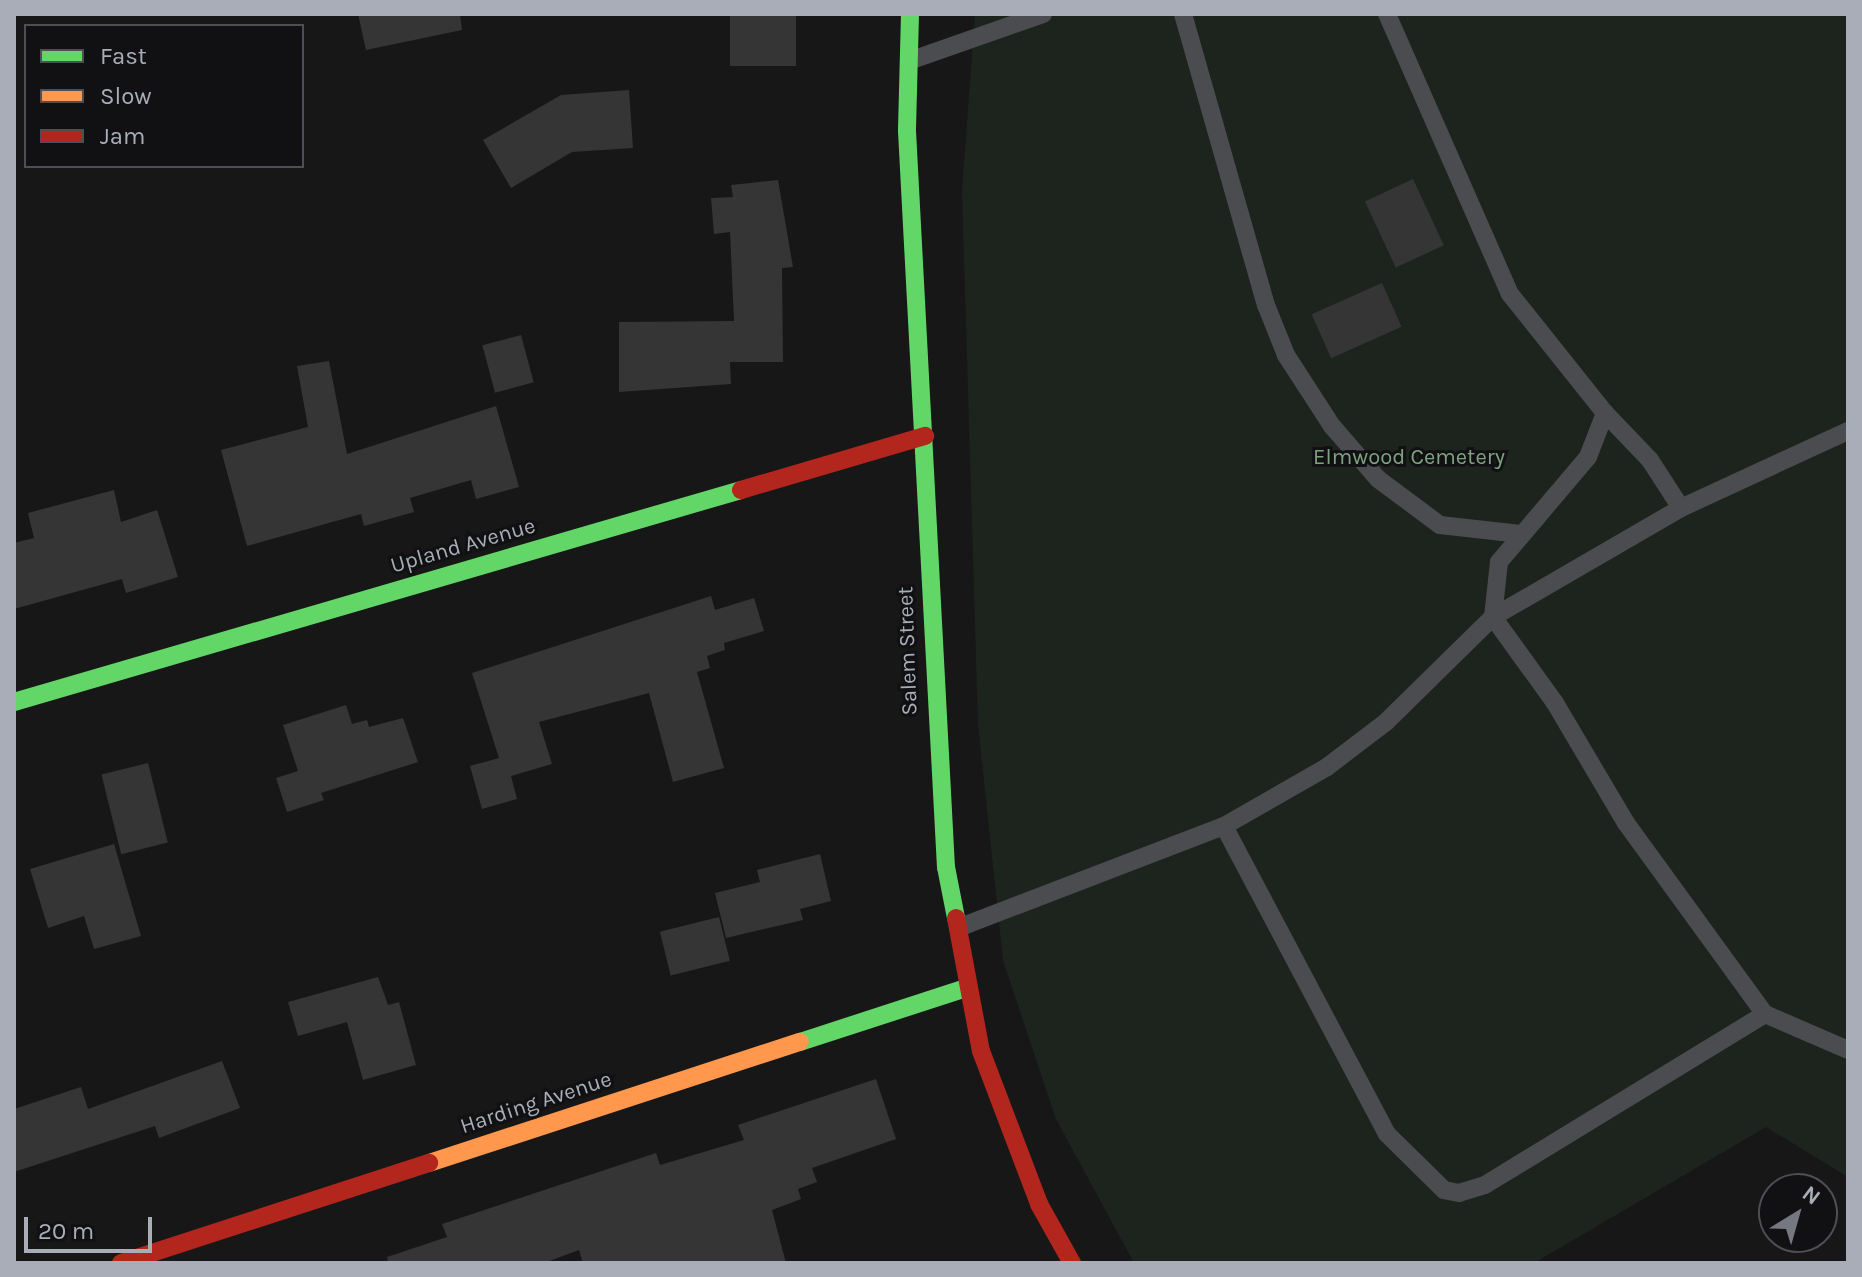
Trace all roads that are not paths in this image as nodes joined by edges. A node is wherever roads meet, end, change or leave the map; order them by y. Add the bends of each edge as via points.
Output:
1 (910, 14) edge
2 (1043, 14) edge
3 (1183, 14) edge
4 (1387, 14) edge
5 (909, 61) junction
6 (1605, 413) junction
7 (1848, 431) edge
8 (925, 436) junction
9 (1681, 508) junction
10 (1520, 534) junction
11 (1493, 617) junction
12 (14, 702) edge
13 (1224, 826) junction
14 (956, 929) junction
15 (966, 988) junction
16 (1765, 1014) junction
17 (1848, 1050) edge
18 (121, 1263) edge
19 (1072, 1263) edge

1 - 5 street, Salem Street
2 - 5 lane
3 - 10 lane via 1266,305 1286,355 1332,426 1378,479 1440,525
4 - 6 lane via 1510,294
5 - 8 street, Salem Street via 907,131
6 - 9 lane via 1650,460
6 - 10 lane via 1588,457
7 - 9 lane
8 - 12 street, Upland Avenue
8 - 14 street, Salem Street via 937,771
9 - 11 lane
10 - 11 lane via 1499,562
11 - 13 lane via 1338,758
11 - 16 lane via 1555,703 1626,823
13 - 14 lane
13 - 16 lane via 1387,1134 1444,1190 1459,1193 1485,1185
14 - 15 street, Salem Street
15 - 18 street, Harding Avenue
15 - 19 street, Salem Street via 1006,1125
16 - 17 lane

